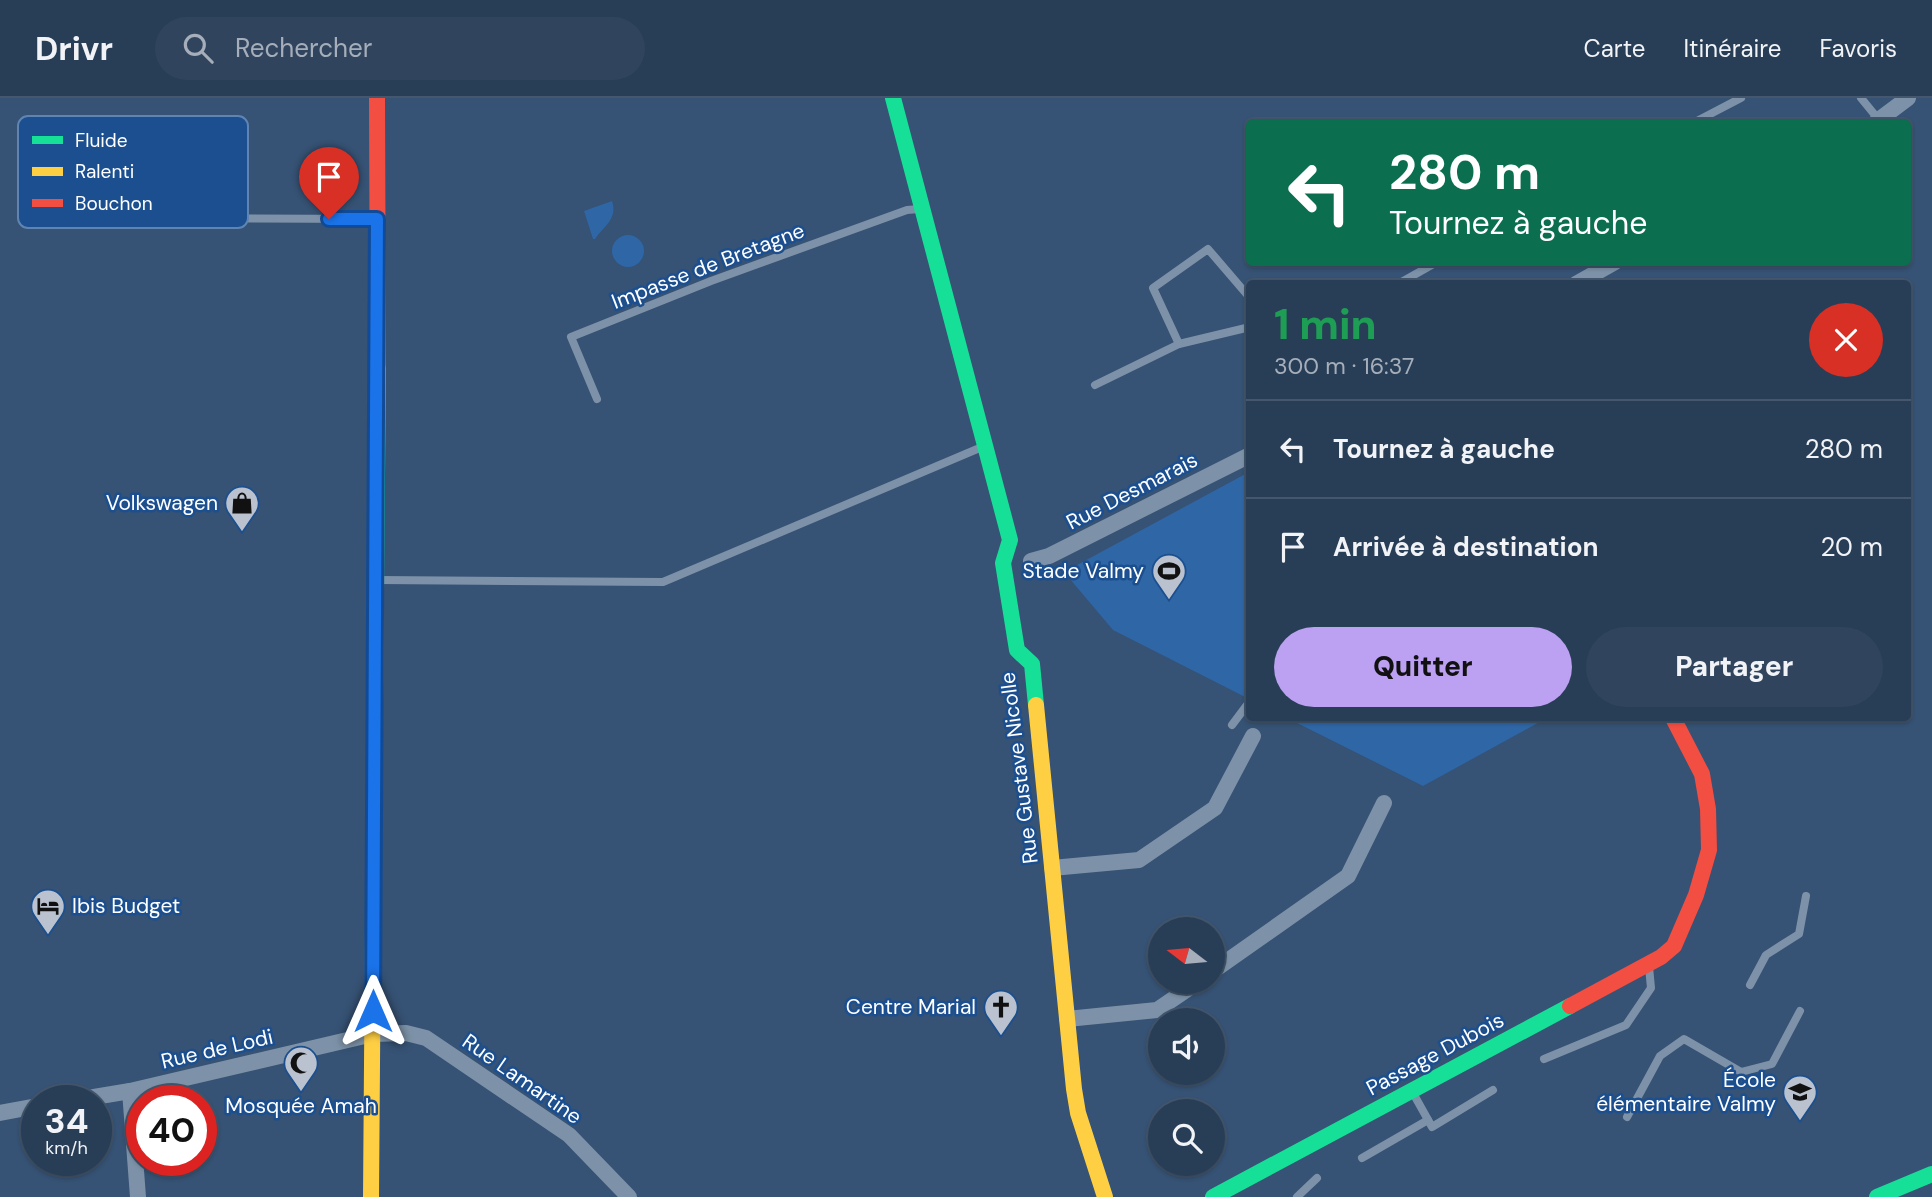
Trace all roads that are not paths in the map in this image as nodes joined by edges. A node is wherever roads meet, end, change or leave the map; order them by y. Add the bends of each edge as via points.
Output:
1 (377, 98) edge
2 (894, 98) edge
3 (1741, 98) edge
4 (1861, 98) edge
5 (1908, 98) edge
6 (1701, 119) edge
7 (1876, 119) edge
8 (1882, 119) edge
9 (922, 208) junction
10 (248, 218) edge
11 (377, 219) junction
12 (1430, 266) edge
13 (1608, 266) edge
14 (1405, 280) edge
15 (1583, 280) edge
16 (1246, 293) edge
17 (1246, 328) edge
18 (1179, 344) junction
19 (1095, 385) dead end
20 (597, 399) dead end
21 (985, 446) junction
22 (1246, 457) edge
23 (1031, 561) dead end
24 (375, 580) junction
25 (1246, 706) edge
26 (1675, 721) edge
27 (1232, 725) dead end
28 (1253, 736) dead end
29 (1384, 803) dead end
30 (1052, 867) junction
31 (1806, 896) dead end
32 (1225, 963) edge
33 (1649, 964) junction
34 (1750, 985) dead end
35 (1180, 994) edge
36 (1800, 1011) dead end
37 (1067, 1018) junction
38 (373, 1034) junction
39 (1544, 1059) dead end
40 (152, 1085) edge
41 (1412, 1090) junction
42 (1493, 1090) dead end
43 (21, 1109) edge
44 (0, 1113) edge
45 (1627, 1116) dead end
46 (1428, 1120) junction
47 (1362, 1158) dead end
48 (1932, 1174) edge
49 (136, 1176) edge
50 (1317, 1178) dead end
51 (1225, 1195) edge
52 (138, 1197) edge
53 (371, 1197) edge
54 (629, 1197) edge
55 (1105, 1197) edge
56 (1297, 1197) edge
57 (1877, 1197) edge

1 - 11 street
2 - 9 street, Rue Gustave Nicolle
3 - 6 lane
4 - 7 lane
5 - 8 street
9 - 20 lane, Impasse de Bretagne via 711,281 571,337
9 - 21 street, Rue Gustave Nicolle
10 - 11 lane
11 - 24 street
12 - 14 lane
13 - 15 street
16 - 18 lane via 1208,249 1153,288
17 - 18 lane
18 - 19 lane
21 - 24 lane via 663,582
21 - 30 street, Rue Gustave Nicolle via 1008,532 1003,563 1017,650 1032,664
22 - 23 street, Rue Desmarais
24 - 38 street
25 - 27 lane
26 - 33 street, Passage Dubois via 1702,774 1709,850 1674,946
28 - 30 street via 1215,808 1139,860
29 - 32 street via 1348,876
30 - 37 street, Rue Gustave Nicolle
31 - 34 lane via 1800,934 1766,955
33 - 39 lane via 1651,988 1626,1025
33 - 41 street, Passage Dubois
35 - 37 street via 1157,1010
36 - 45 lane via 1772,1064 1741,1073 1684,1039 1660,1056
37 - 55 street, Rue Gustave Nicolle via 1078,1113
38 - 40 street, Rue de Lodi
38 - 53 street
38 - 54 street, Rue Lamartine via 407,1033 426,1038 569,1135
41 - 46 lane
41 - 51 street, Passage Dubois
42 - 46 lane via 1432,1127
43 - 44 street
46 - 47 lane
48 - 57 street
49 - 52 street
50 - 56 lane

